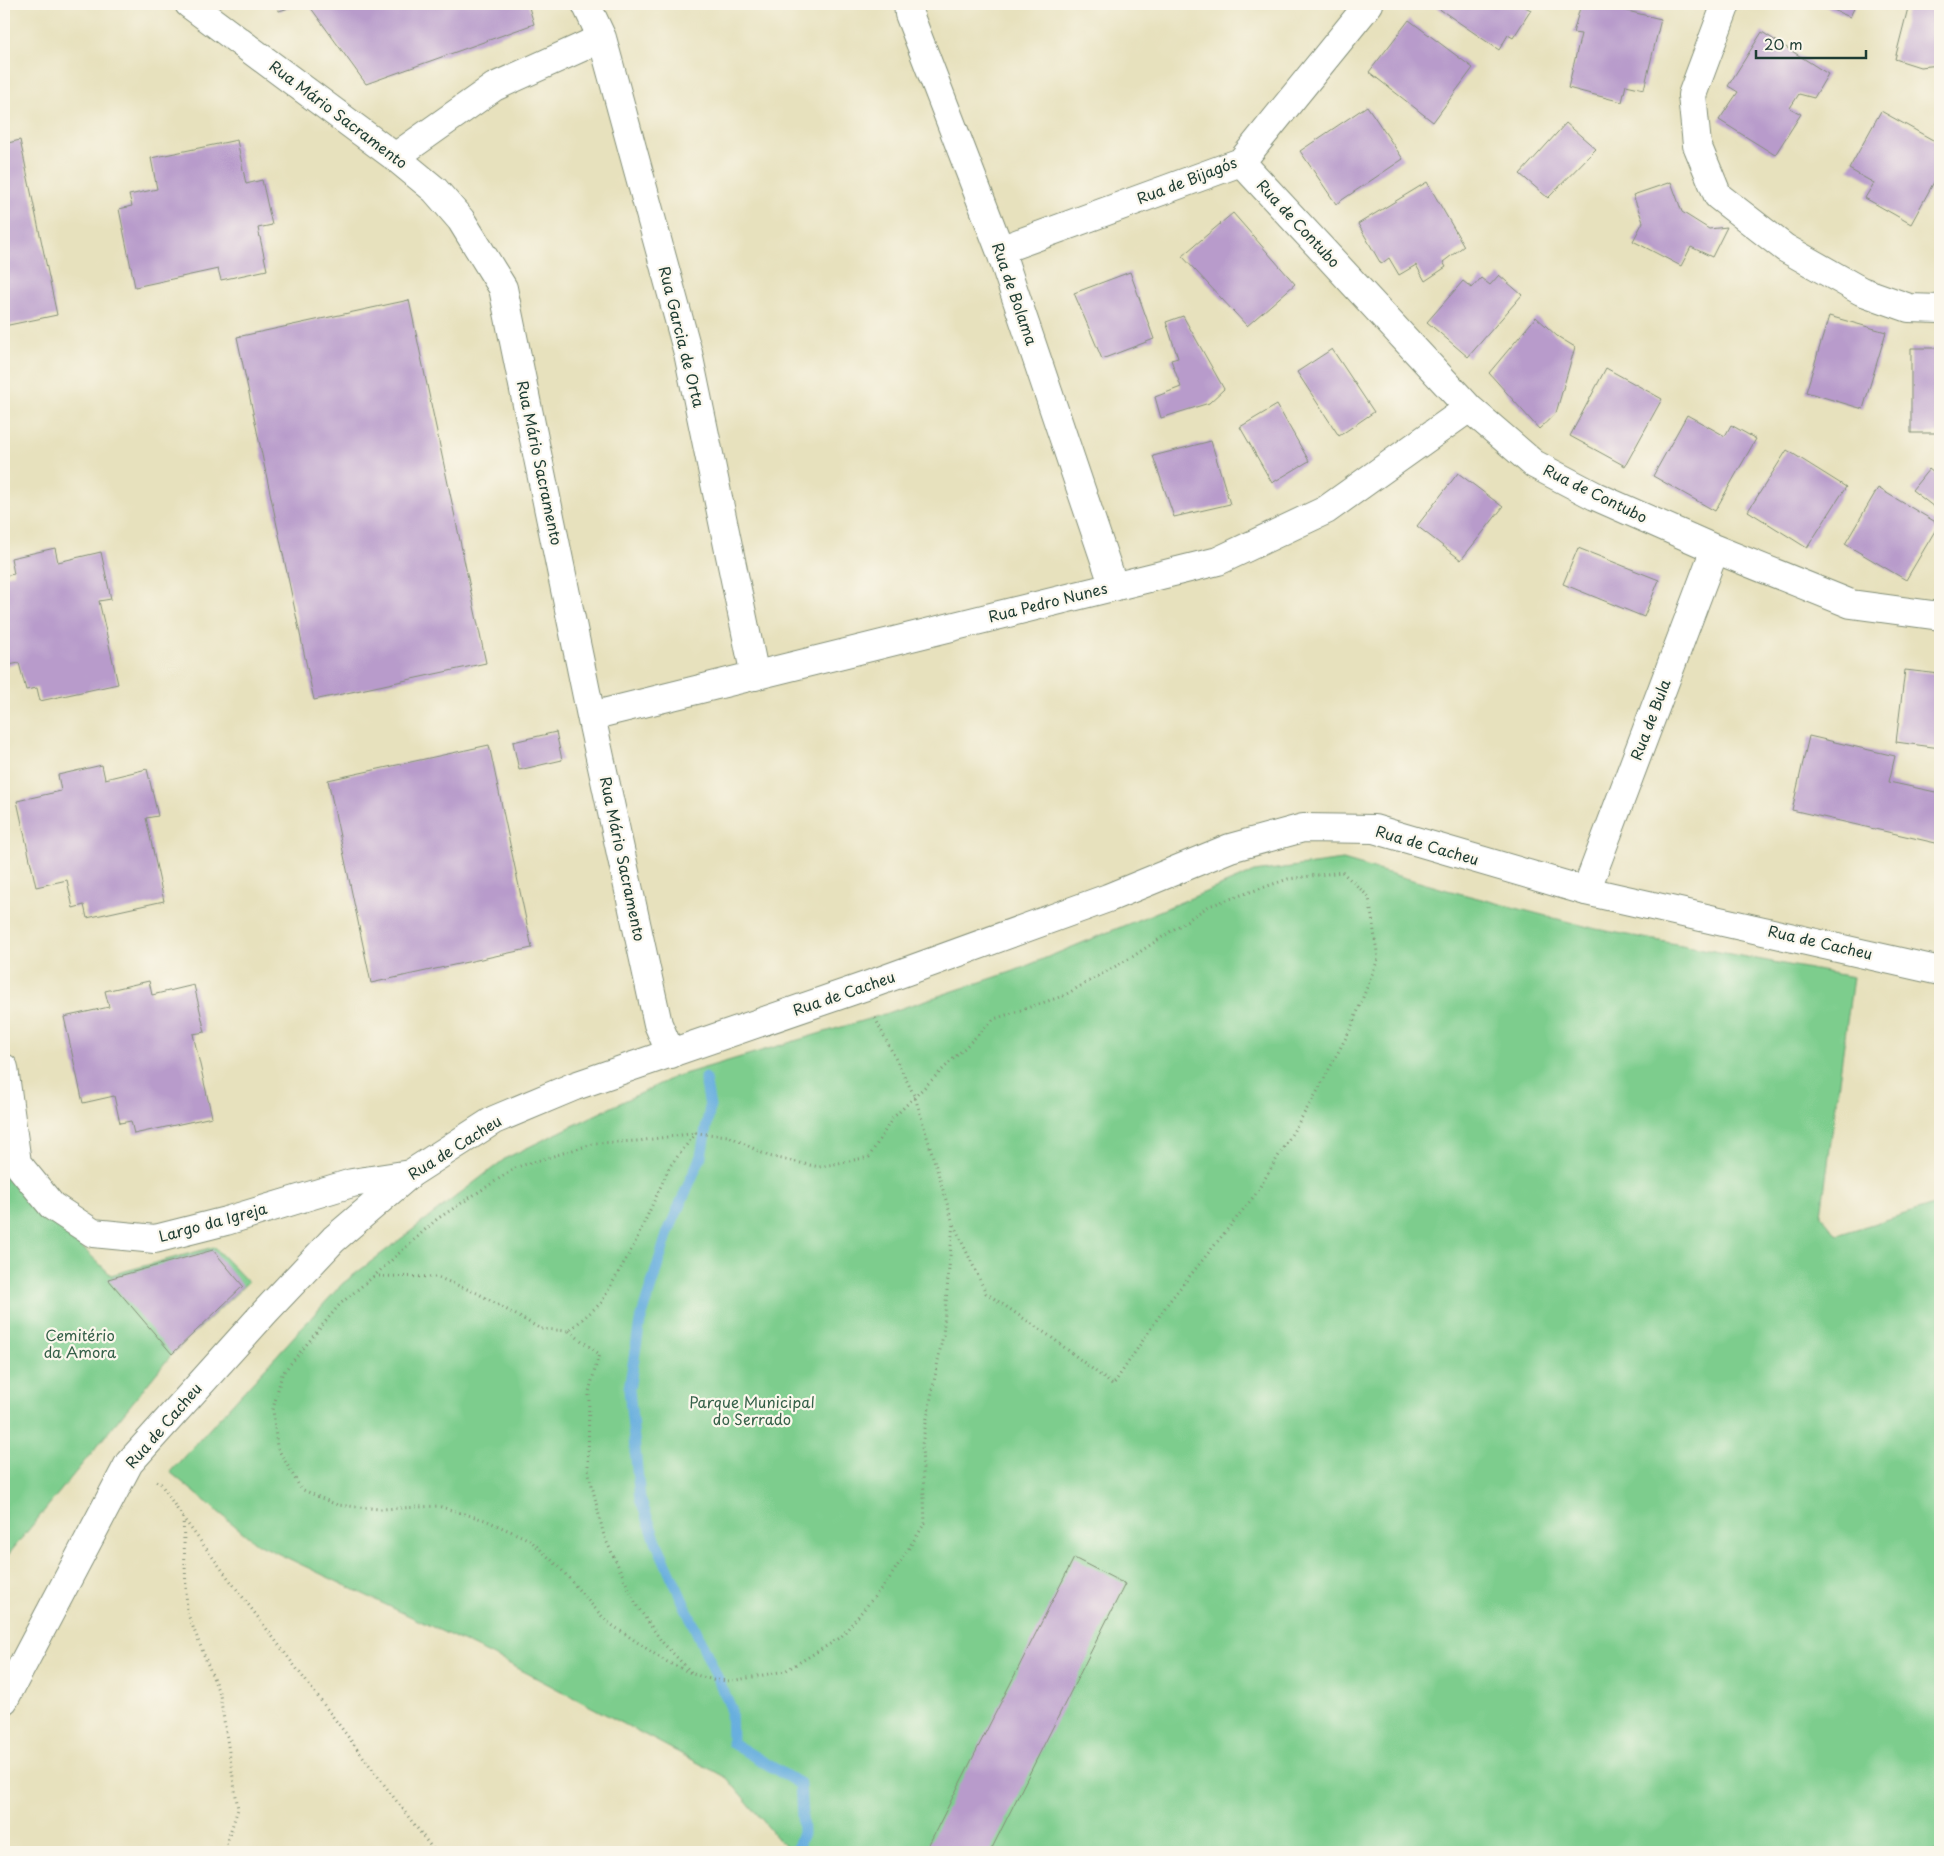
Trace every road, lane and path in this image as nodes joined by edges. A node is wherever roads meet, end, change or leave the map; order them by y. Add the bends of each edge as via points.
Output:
1 (189, 4) edge
2 (586, 4) edge
3 (908, 4) edge
4 (1369, 4) edge
5 (1726, 4) edge
6 (602, 38) junction
7 (395, 157) junction
8 (1241, 162) junction
9 (1000, 250) junction
10 (1940, 309) edge
11 (1469, 408) junction
12 (1715, 549) junction
13 (1114, 587) junction
14 (1940, 616) edge
15 (755, 676) junction
16 (592, 716) junction
17 (1586, 891) junction
18 (1940, 970) edge
19 (875, 1018) dead end
20 (671, 1054) junction
21 (4, 1068) edge
22 (915, 1097) junction
23 (698, 1133) junction
24 (410, 1174) junction
25 (953, 1223) junction
26 (374, 1276) junction
27 (568, 1331) junction
28 (129, 1463) junction
29 (183, 1518) junction
30 (693, 1674) junction
31 (4, 1700) edge
32 (226, 1852) edge
33 (435, 1852) edge

1 - 7 street, Rua Mário Sacramento
2 - 6 street, Rua Garcia de Orta
3 - 9 street, Rua de Bolama via 909,14
4 - 8 street, Rua de Bijagós
5 - 10 street via 1692,95 1697,145 1718,196 1786,248 1861,291 1909,308
6 - 7 street via 494,87
6 - 15 street, Rua Garcia de Orta via 688,353
7 - 16 street, Rua Mário Sacramento via 435,190 461,220 503,288
8 - 9 street, Rua de Bijagós
8 - 11 street, Rua de Contubo
9 - 13 street, Rua de Bolama
11 - 12 street, Rua de Contubo via 1534,464 1595,496
11 - 13 street, Rua Pedro Nunes via 1326,510 1218,561
12 - 14 street, Rua de Contubo via 1851,604
12 - 17 street, Rua de Bula
13 - 15 street, Rua Pedro Nunes
15 - 16 street, Rua Pedro Nunes
16 - 20 street, Rua Mário Sacramento via 658,1024
17 - 18 street, Rua de Cacheu
17 - 20 street, Rua de Cacheu via 1374,829 1303,828 1230,848 1058,916
19 - 22 path
20 - 24 street, Rua de Cacheu via 575,1086 494,1120
21 - 24 street, Largo da Igreja via 17,1163 52,1206 93,1233 155,1239 352,1183
22 - 23 path via 892,1119 869,1157 820,1167 768,1156 729,1136
22 - 25 path
22 - 25 path via 994,1019 1063,996 1132,957 1209,906 1288,879 1342,872 1369,897 1378,959 1347,1036 1255,1195 1168,1303 1113,1385 986,1293
23 - 26 path via 596,1143 516,1167 437,1219
23 - 27 path via 670,1166 634,1244 601,1303
24 - 28 street, Rua de Cacheu via 334,1239
25 - 30 path via 943,1335 922,1444 925,1523 889,1579 840,1638 785,1671 731,1681
26 - 27 path via 437,1277 477,1293 541,1329
26 - 30 path via 340,1304 282,1374 273,1409 277,1447 301,1489 337,1505 380,1509 438,1506 484,1520 530,1540 559,1567 606,1621 665,1661
27 - 30 path via 598,1354 589,1392 588,1469 604,1536 637,1606 662,1642
28 - 29 path via 161,1484
28 - 31 street, Rua de Cacheu
29 - 32 path via 187,1612 220,1695 238,1809
29 - 33 path

